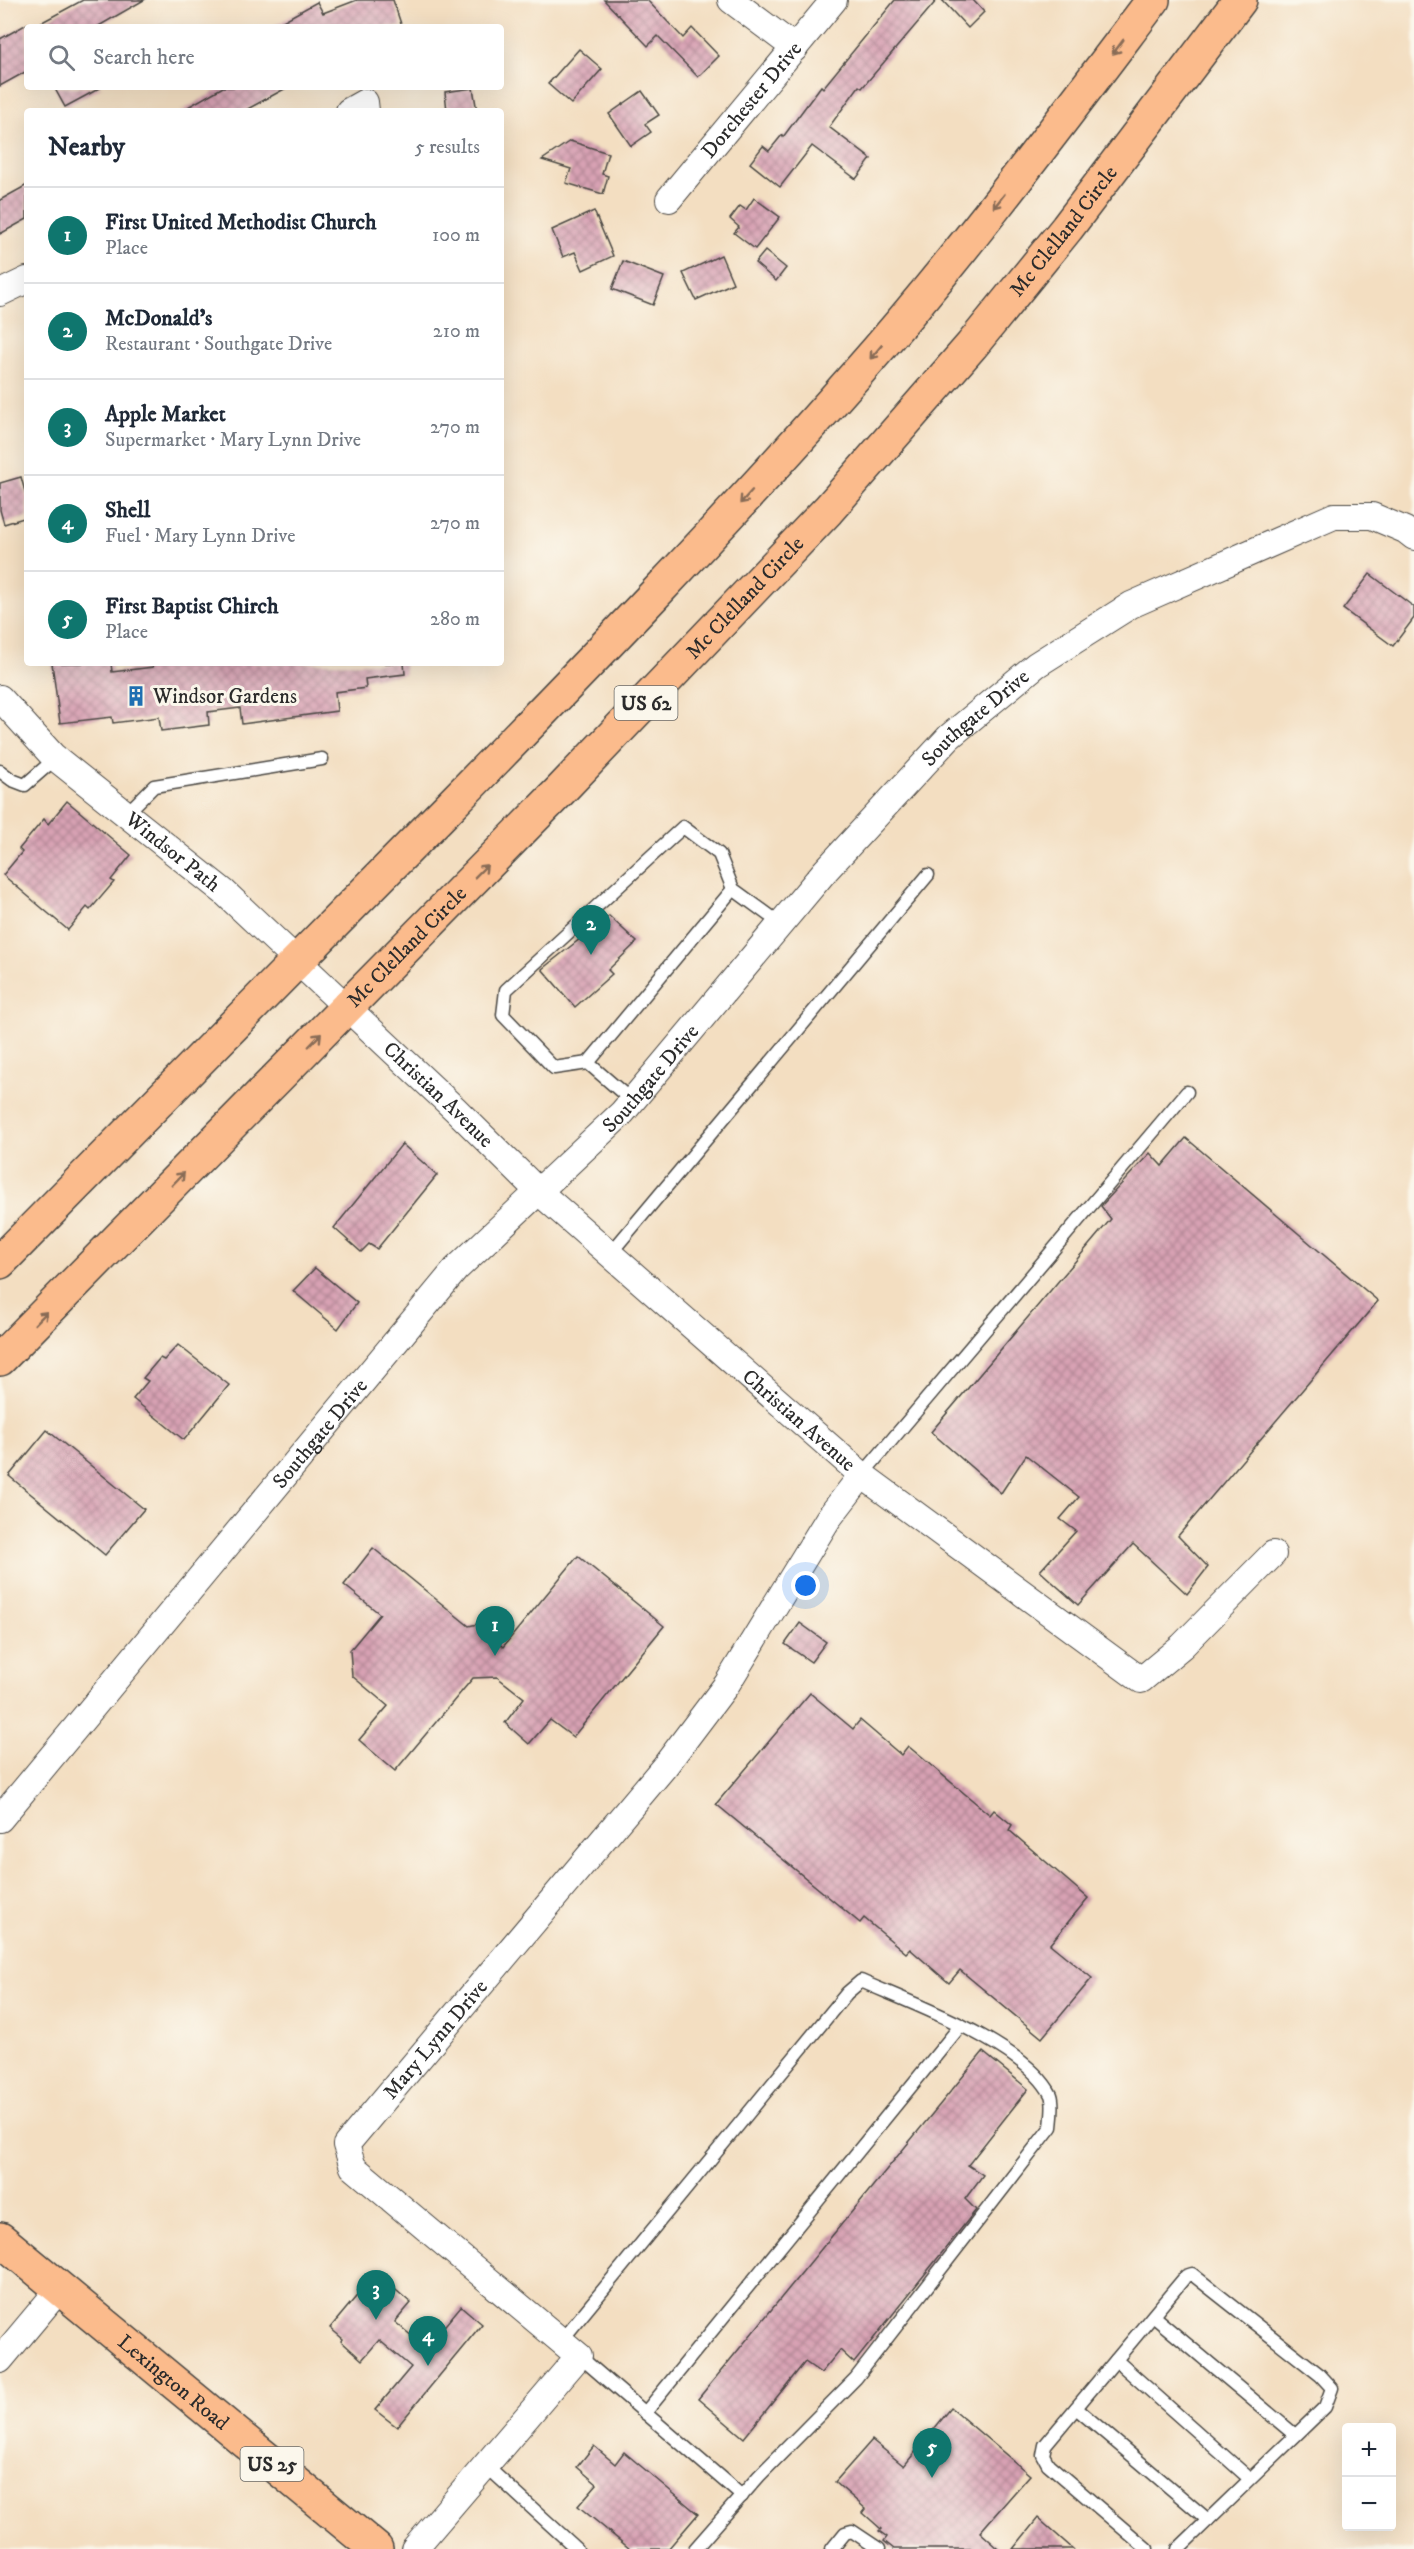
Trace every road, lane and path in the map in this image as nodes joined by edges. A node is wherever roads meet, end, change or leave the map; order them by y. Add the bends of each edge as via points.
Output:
1 (731, 0) edge
2 (834, 0) edge
3 (1153, 0) edge
4 (1240, 0) edge
5 (795, 48) junction
6 (669, 200) dead end
7 (24, 281) edge
8 (0, 293) edge
9 (1414, 537) edge
10 (0, 698) edge
11 (56, 758) junction
12 (322, 759) dead end
13 (0, 771) edge
14 (126, 814) junction
15 (928, 875) dead end
16 (733, 889) junction
17 (781, 924) junction
18 (299, 960) junction
19 (347, 1007) junction
20 (588, 1063) junction
21 (1187, 1092) dead end
22 (632, 1101) junction
23 (539, 1192) junction
24 (609, 1255) junction
25 (0, 1262) edge
26 (0, 1359) edge
27 (862, 1475) junction
28 (1273, 1554) dead end
29 (0, 1819) edge
30 (961, 2025) junction
31 (0, 2239) edge
32 (61, 2287) junction
33 (1153, 2316) junction
34 (570, 2348) junction
35 (0, 2360) edge
36 (1116, 2360) junction
37 (1076, 2408) junction
38 (645, 2413) junction
39 (1295, 2435) junction
40 (485, 2465) junction
41 (1250, 2479) junction
42 (742, 2496) junction
43 (1208, 2520) junction
44 (376, 2549) edge
45 (414, 2549) edge
46 (577, 2549) edge
47 (694, 2549) edge
48 (832, 2549) edge
49 (879, 2549) edge
50 (1147, 2549) edge
51 (1178, 2549) edge

1 - 5 street
2 - 5 street, Dorchester Drive
3 -> 18 main road via 982,224 855,376 647,604
19 -> 4 main road, Mc Clelland Circle / US 62 via 631,718 844,492 1067,228
5 - 6 street, Dorchester Drive
7 - 8 street
9 - 17 street, Southgate Drive via 1371,516 1334,516 1131,605 1035,665 949,737
10 - 11 street, Windsor Path
11 - 13 lane via 25,785
11 - 14 street, Windsor Path
12 - 14 lane via 154,786
14 - 18 street, Windsor Path via 224,892
15 - 24 lane
16 - 17 lane
16 - 20 lane
16 - 20 lane via 718,854 683,827 506,990 503,1015 554,1068
17 - 22 street, Southgate Drive
18 - 19 street, Windsor Path
18 - 25 main road
19 - 23 street, Christian Avenue
26 -> 19 main road, Mc Clelland Circle / US 62
20 - 22 lane
21 - 27 lane
22 - 23 street, Southgate Drive
23 - 24 street, Christian Avenue
23 - 29 street, Southgate Drive via 456,1269
24 - 27 street, Christian Avenue
27 - 28 street, Christian Avenue via 1141,1680 1182,1646
27 - 34 street, Mary Lynn Drive via 828,1520 727,1684 665,1766 346,2145 353,2168
30 - 34 lane via 861,1981 847,1992
30 - 38 lane
30 - 42 lane via 1031,2068 1052,2097 1052,2127 856,2378
31 - 32 main road, Lexington Road / US 25
32 - 35 street
32 - 44 main road, Lexington Road / US 25
33 - 36 lane
33 - 39 lane
33 - 39 lane via 1186,2276 1192,2274 1320,2375 1332,2388 1325,2406
34 - 38 lane
34 - 40 street
36 - 37 lane
36 - 41 lane
37 - 43 lane
37 - 50 lane via 1045,2445 1043,2455 1048,2464
38 - 42 lane
39 - 41 lane
40 - 45 street
40 - 46 lane
41 - 43 lane
42 - 47 lane
43 - 51 lane
48 - 49 lane via 845,2533 852,2531

